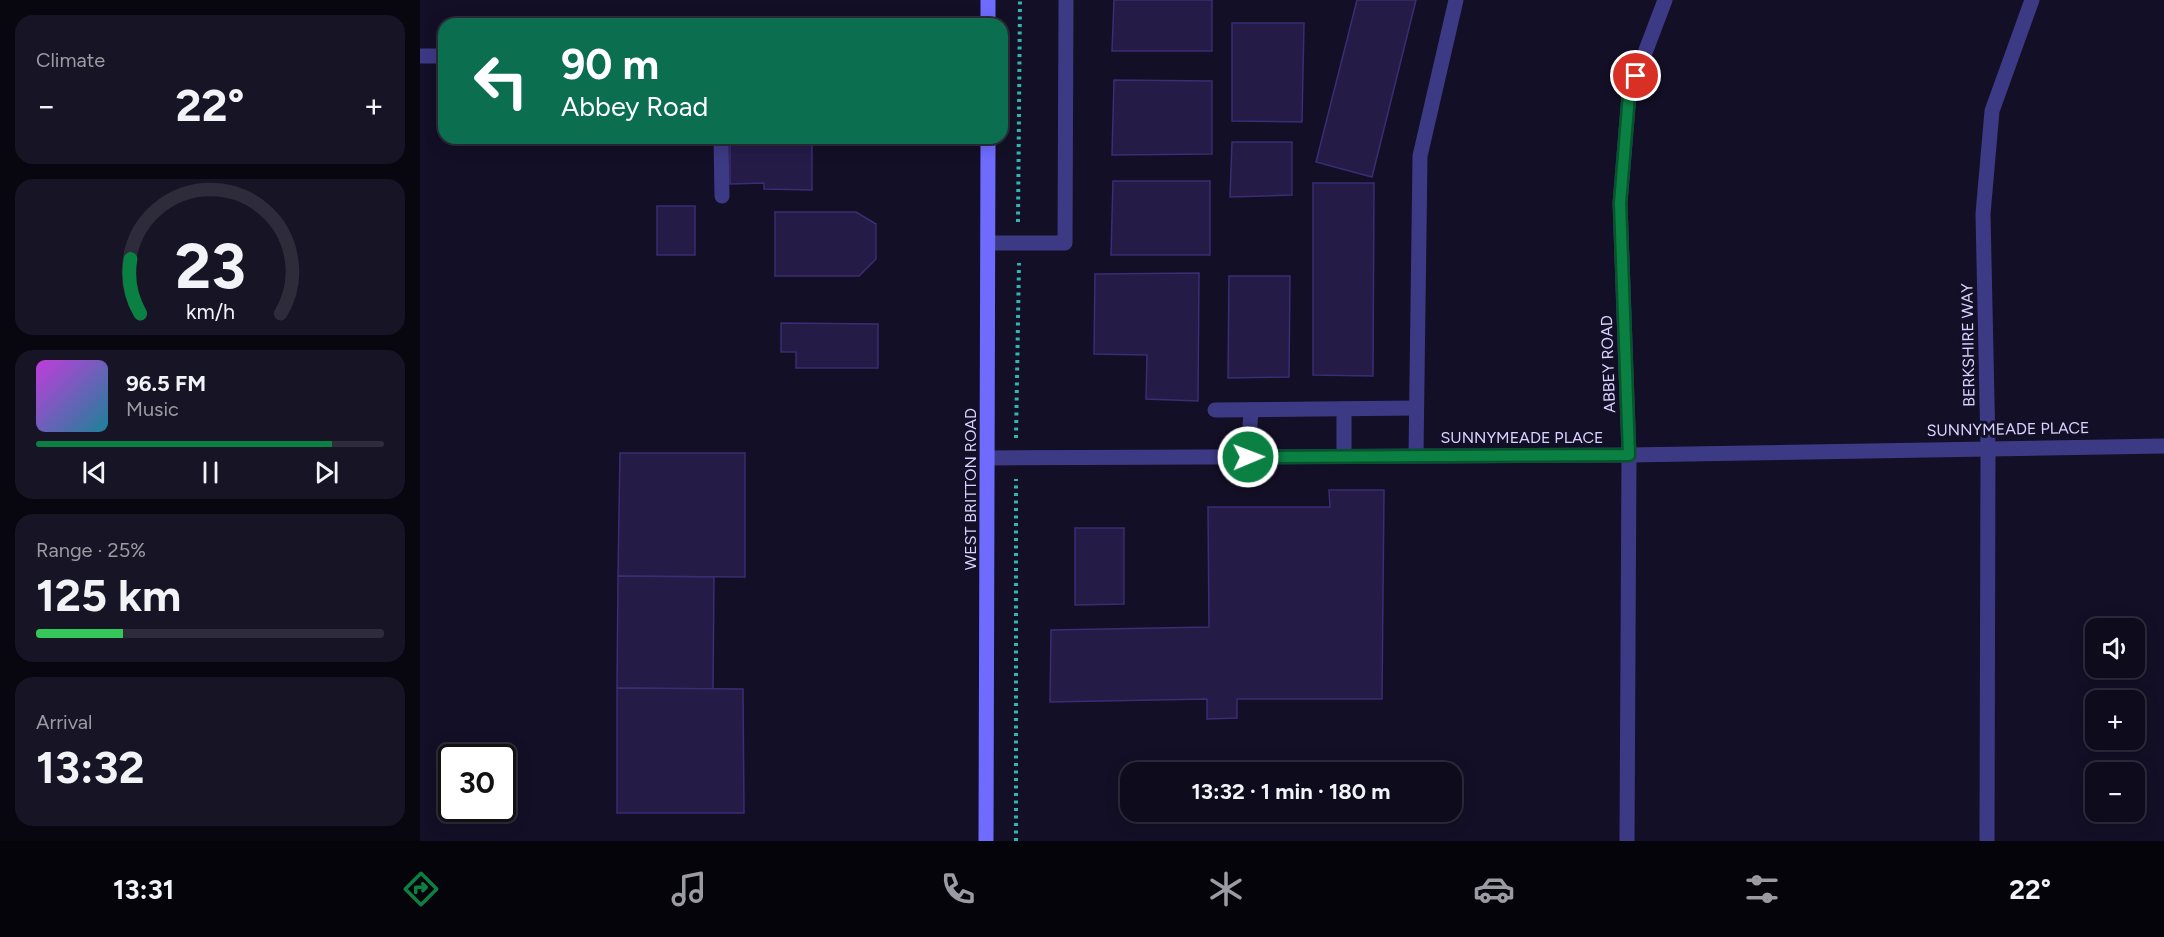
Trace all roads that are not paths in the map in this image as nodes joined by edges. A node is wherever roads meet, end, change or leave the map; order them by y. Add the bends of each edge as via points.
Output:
1 (987, 0) edge
2 (1066, 0) edge
3 (1456, 0) edge
4 (1665, 0) edge
5 (2032, 0) edge
6 (988, 18) edge
7 (420, 56) edge
8 (438, 56) edge
9 (721, 144) edge
10 (988, 144) edge
11 (722, 196) dead end
12 (988, 243) junction
13 (1416, 408) junction
14 (1344, 409) junction
15 (1215, 410) dead end
16 (1251, 410) junction
17 (2164, 446) edge
18 (1988, 447) junction
19 (1416, 455) junction
20 (1629, 455) junction
21 (1344, 456) junction
22 (1248, 457) junction
23 (988, 458) junction
24 (986, 841) edge
25 (1627, 841) edge
26 (1987, 841) edge

1 - 6 main road
2 - 12 street via 1065,243
3 - 13 street via 1420,156
4 - 20 street, ABBEY ROAD via 1629,95 1620,203
5 - 18 street, BERKSHIRE WAY via 1992,111 1983,214
7 - 8 street
9 - 11 street
10 - 12 main road, WEST BRITTON ROAD
12 - 23 main road, WEST BRITTON ROAD
13 - 14 street
13 - 19 street
14 - 16 street
14 - 21 street
15 - 16 street
16 - 22 street
17 - 18 street, SUNNYMEADE PLACE
18 - 20 street, SUNNYMEADE PLACE
18 - 26 street, BERKSHIRE WAY
19 - 20 street, SUNNYMEADE PLACE
19 - 21 street, SUNNYMEADE PLACE
20 - 25 street, ABBEY ROAD
21 - 22 street, SUNNYMEADE PLACE
22 - 23 street, SUNNYMEADE PLACE
23 - 24 main road, WEST BRITTON ROAD

